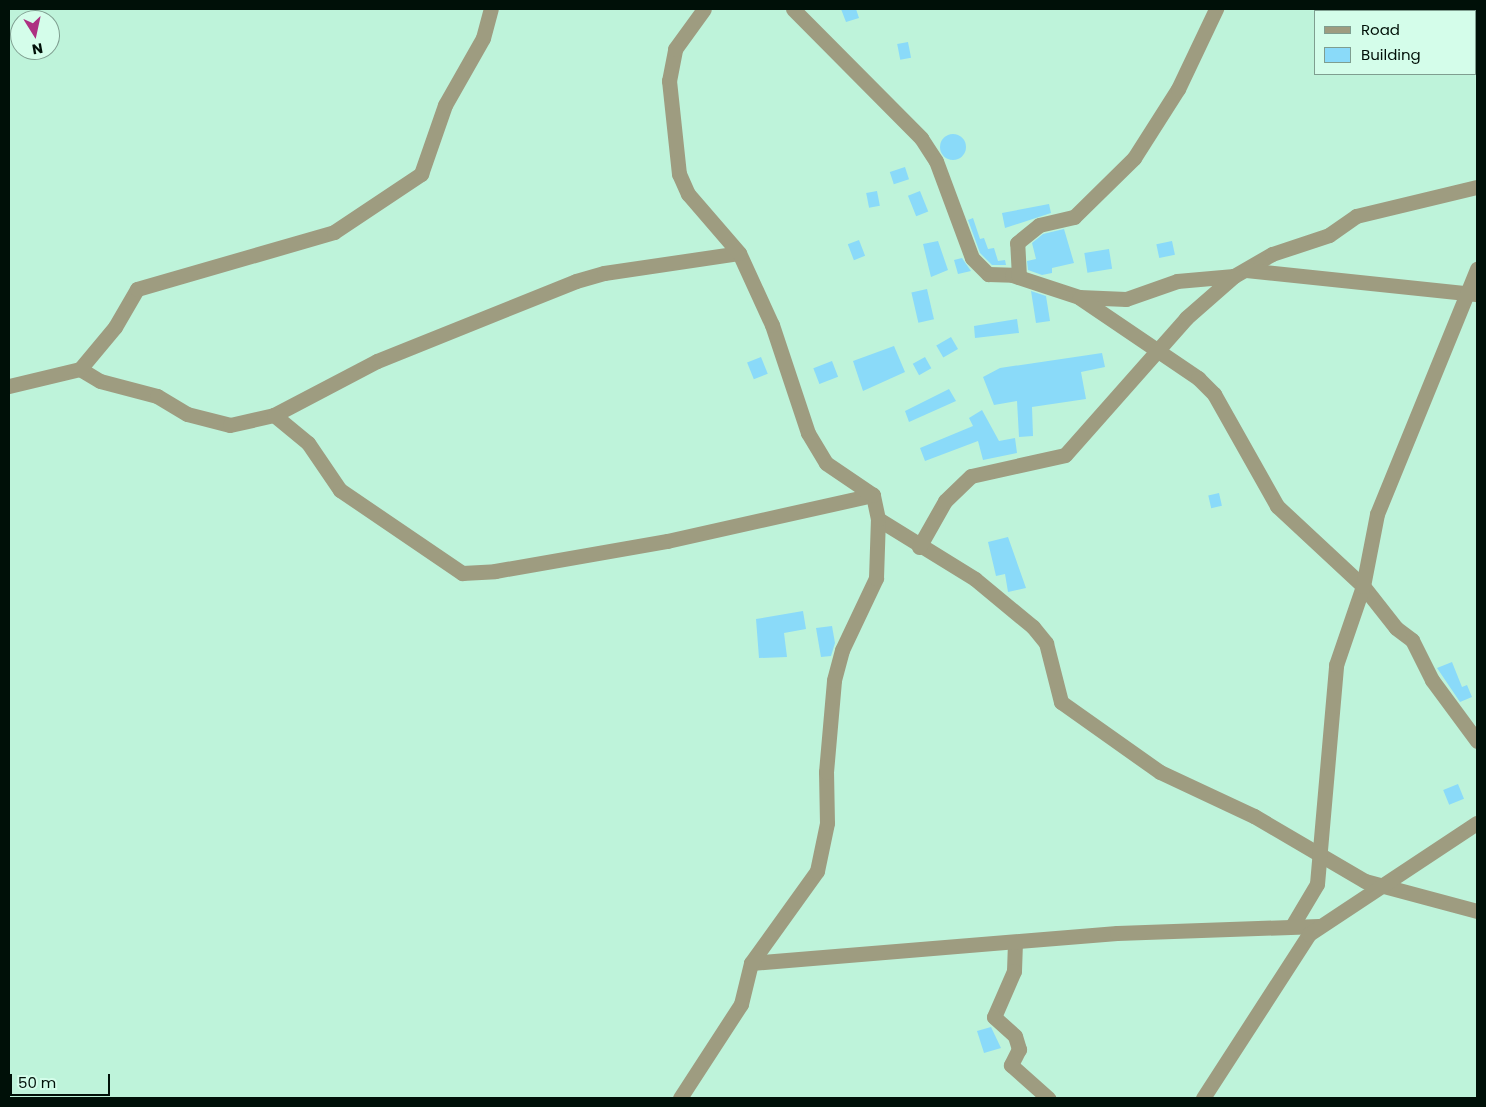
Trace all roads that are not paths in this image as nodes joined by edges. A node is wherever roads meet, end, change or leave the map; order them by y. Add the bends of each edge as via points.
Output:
1 (491, 9) edge
2 (704, 9) edge
3 (793, 9) edge
4 (1216, 9) edge
5 (1477, 187) edge
6 (739, 253) junction
7 (1477, 269) edge
8 (1240, 273) junction
9 (1019, 277) junction
10 (1472, 293) edge
11 (1078, 297) junction
12 (1158, 352) junction
13 (80, 369) junction
14 (9, 386) edge
15 (274, 414) junction
16 (873, 495) junction
17 (878, 519) junction
18 (919, 547) junction
19 (1363, 586) junction
20 (1477, 742) edge
21 (1477, 823) edge
22 (1322, 856) junction
23 (1386, 886) junction
24 (1477, 911) edge
25 (1292, 926) junction
26 (1319, 926) junction
27 (1015, 942) junction
28 (751, 963) junction
29 (680, 1098) edge
30 (1048, 1098) edge
31 (1203, 1098) edge

1 - 13 street via 483,38 446,105 421,174 334,232 137,289 115,327
2 - 6 street via 675,49 669,81 673,133 679,174 688,194
3 - 9 street via 921,138 936,161 972,258 988,274
4 - 9 street via 1178,89 1134,158 1074,217 1039,225 1017,243
5 - 8 street via 1356,216 1329,235 1272,254
6 - 15 street via 604,273 576,282 377,361
6 - 16 street via 772,325 808,433 826,464
7 - 10 street
8 - 10 street
8 - 11 street via 1177,281 1126,299
8 - 12 street via 1186,318
9 - 11 street
10 - 19 street via 1386,487
11 - 12 street
12 - 18 street via 1065,455 971,476 944,500
12 - 19 street via 1214,394 1277,506
13 - 14 street
13 - 15 street via 218,424
15 - 16 street via 308,443 340,490 462,573 495,571 667,541
16 - 17 street
17 - 18 street
17 - 28 street via 876,578 842,650 834,680 823,850 804,893
18 - 22 street via 975,579 1033,627 1046,644 1054,688 1073,714 1160,772 1254,816
19 - 20 street via 1396,628 1412,640 1432,680
19 - 22 street via 1336,665
21 - 23 street
22 - 23 street via 1365,881
22 - 25 street via 1317,884
23 - 24 street
23 - 26 street
25 - 26 street
25 - 27 street via 1198,927
26 - 31 street via 1309,934
27 - 28 street
27 - 30 street via 1014,971 994,1017 1014,1036 1019,1048 1011,1065
28 - 29 street via 741,1004

